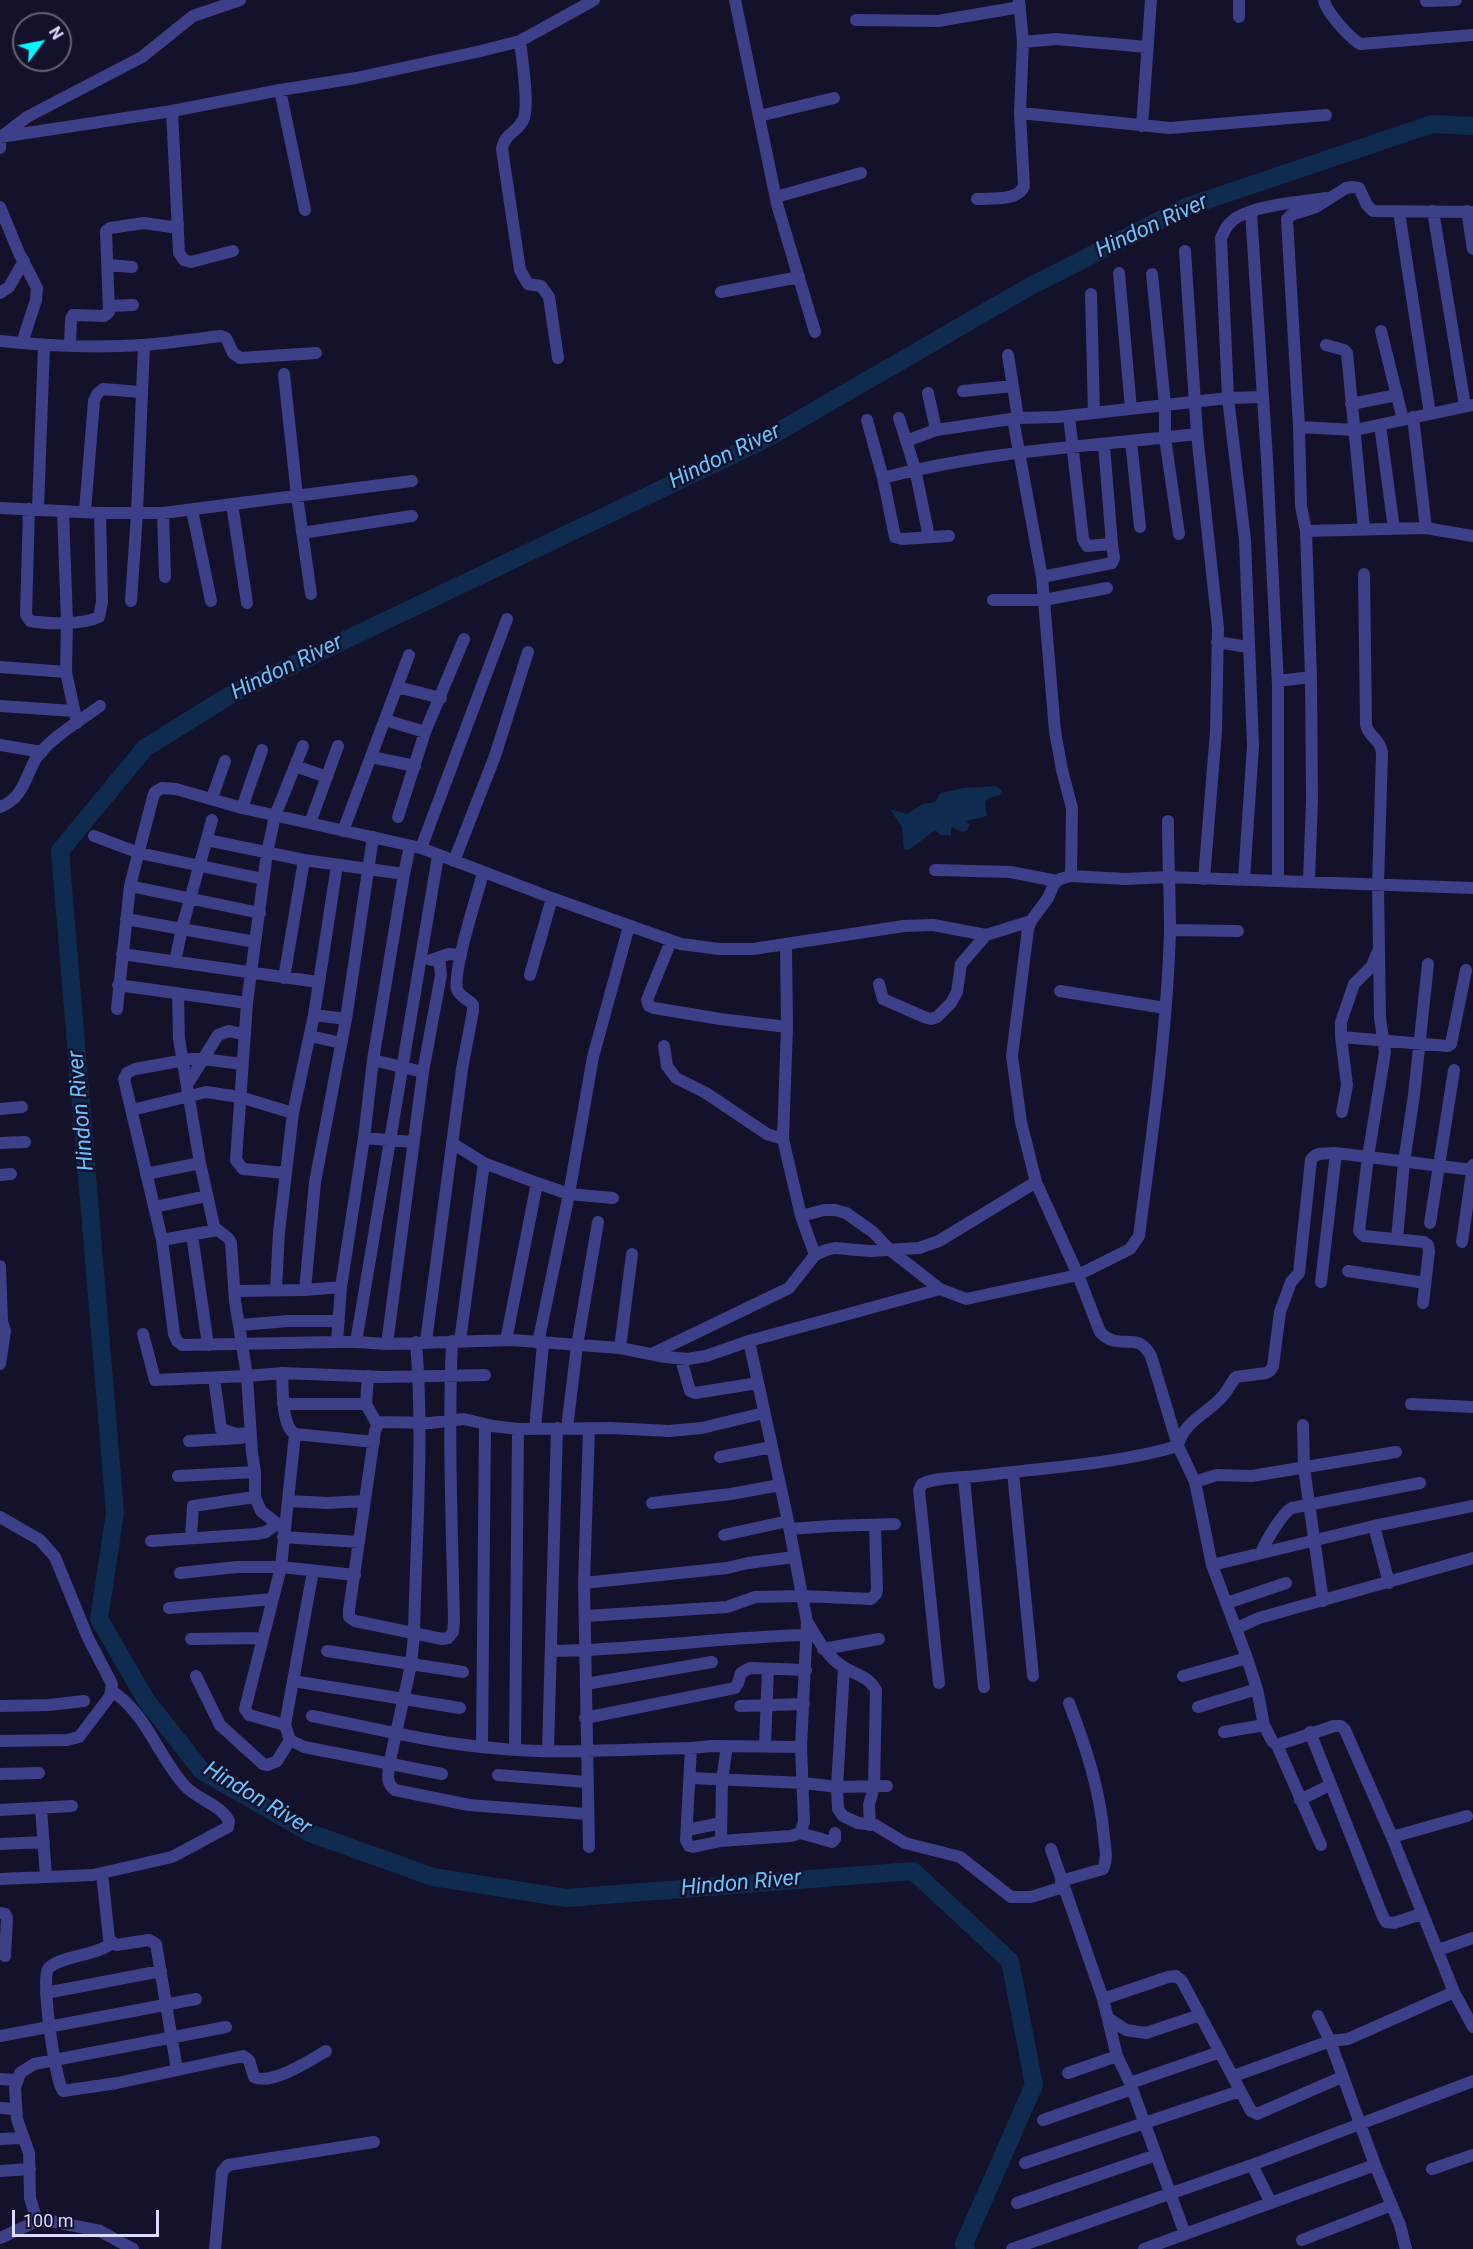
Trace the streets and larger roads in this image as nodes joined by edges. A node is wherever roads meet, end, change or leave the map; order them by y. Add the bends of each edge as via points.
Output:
1 (240, 0) edge
2 (594, 0) edge
3 (735, 0) edge
4 (1151, 0) edge
5 (1239, 0) edge
6 (1324, 0) edge
7 (1456, 0) edge
8 (1426, 1) edge
9 (1019, 3) edge
10 (1239, 17) dead end
11 (856, 20) dead end
12 (1473, 35) edge
13 (520, 40) junction
14 (1023, 42) junction
15 (1147, 47) junction
16 (280, 90) junction
17 (834, 98) dead end
18 (172, 111) junction
19 (1020, 113) junction
20 (1326, 115) dead end
21 (759, 117) junction
22 (1142, 126) junction
23 (0, 141) edge
24 (861, 173) dead end
25 (776, 197) junction
26 (1329, 198) junction
27 (977, 200) dead end
28 (0, 207) edge
29 (305, 210) dead end
30 (1433, 211) junction
31 (1251, 212) junction
32 (1399, 212) junction
33 (1470, 212) edge
34 (178, 224) junction
35 (1473, 249) edge
36 (233, 251) dead end
37 (1185, 251) dead end
38 (24, 261) junction
39 (108, 265) junction
40 (132, 267) dead end
41 (1119, 273) dead end
42 (1152, 274) dead end
43 (799, 277) junction
44 (0, 292) edge
45 (721, 292) dead end
46 (1091, 294) dead end
47 (133, 305) dead end
48 (110, 306) junction
49 (1381, 331) dead end
50 (815, 332) dead end
51 (0, 341) edge
52 (22, 344) junction
53 (44, 345) junction
54 (70, 345) junction
55 (144, 345) junction
56 (1326, 345) dead end
57 (316, 353) dead end
58 (1008, 355) dead end
59 (558, 358) dead end
60 (284, 374) dead end
61 (1013, 386) junction
62 (141, 392) junction
63 (963, 392) dead end
64 (928, 393) dead end
65 (1397, 395) junction
66 (1263, 397) junction
67 (1228, 399) junction
68 (1196, 402) junction
69 (1351, 404) junction
70 (1165, 405) junction
71 (1469, 405) edge
72 (1131, 409) junction
73 (1094, 413) junction
74 (1430, 414) junction
75 (1070, 416) junction
76 (898, 418) dead end
77 (1015, 418) junction
78 (1408, 418) junction
79 (867, 420) dead end
80 (1380, 425) junction
81 (1299, 427) junction
82 (936, 430) junction
83 (1355, 430) junction
84 (1197, 434) junction
85 (1165, 438) junction
86 (906, 441) junction
87 (1131, 441) junction
88 (1104, 444) junction
89 (1074, 448) junction
90 (1019, 454) junction
91 (915, 470) junction
92 (883, 478) junction
93 (412, 481) dead end
94 (297, 496) junction
95 (232, 504) junction
96 (0, 508) edge
97 (34, 509) junction
98 (192, 510) junction
99 (63, 511) junction
100 (85, 511) junction
101 (99, 513) junction
102 (137, 513) junction
103 (163, 513) junction
104 (412, 516) dead end
105 (1140, 527) dead end
106 (1426, 528) junction
107 (1364, 529) junction
108 (1394, 529) junction
109 (1306, 531) junction
110 (302, 533) junction
111 (1179, 534) dead end
112 (949, 536) dead end
113 (1473, 536) edge
114 (929, 537) junction
115 (1112, 544) junction
116 (1364, 574) dead end
117 (165, 577) dead end
118 (1042, 577) junction
119 (1107, 588) dead end
120 (311, 594) dead end
121 (993, 600) dead end
122 (1044, 600) junction
123 (131, 601) dead end
124 (211, 601) dead end
125 (247, 603) dead end
126 (507, 619) dead end
127 (66, 622) junction
128 (465, 639) dead end
129 (1217, 642) junction
130 (1248, 647) junction
131 (528, 652) dead end
132 (409, 655) dead end
133 (0, 667) edge
134 (66, 672) junction
135 (1311, 677) junction
136 (1278, 681) junction
137 (397, 687) junction
138 (441, 698) junction
139 (0, 706) edge
140 (100, 706) dead end
141 (76, 717) junction
142 (385, 720) junction
143 (425, 732) junction
144 (0, 745) edge
145 (303, 746) dead end
146 (338, 746) dead end
147 (261, 750) dead end
148 (42, 752) junction
149 (371, 757) junction
150 (225, 761) dead end
151 (295, 766) junction
152 (415, 766) junction
153 (327, 777) junction
154 (212, 798) junction
155 (0, 807) edge
156 (242, 808) junction
157 (275, 816) junction
158 (398, 817) dead end
159 (212, 820) dead end
160 (1168, 821) dead end
161 (310, 823) junction
162 (343, 831) junction
163 (94, 836) dead end
164 (373, 837) junction
165 (207, 840) junction
166 (416, 847) junction
167 (267, 852) junction
168 (139, 853) junction
169 (438, 856) junction
170 (304, 860) junction
171 (454, 861) junction
172 (199, 865) junction
173 (337, 866) junction
174 (368, 868) junction
175 (935, 870) dead end
176 (483, 873) junction
177 (404, 874) junction
178 (1071, 876) junction
179 (1168, 876) junction
180 (263, 879) junction
181 (1204, 879) junction
182 (1244, 879) junction
183 (1278, 880) junction
184 (1057, 881) junction
185 (1309, 881) junction
186 (1378, 885) junction
187 (130, 886) junction
188 (1473, 888) edge
189 (552, 898) junction
190 (189, 900) junction
191 (260, 913) junction
192 (126, 919) junction
193 (1031, 921) junction
194 (629, 926) junction
195 (182, 928) junction
196 (1170, 930) junction
197 (1238, 931) dead end
198 (986, 935) junction
199 (671, 941) junction
200 (255, 942) junction
201 (786, 944) junction
202 (1379, 949) junction
203 (122, 954) junction
204 (461, 955) junction
205 (422, 958) junction
206 (439, 958) junction
207 (175, 962) junction
208 (1428, 964) dead end
209 (1466, 970) dead end
210 (251, 974) junction
211 (530, 975) dead end
212 (284, 978) junction
213 (318, 982) junction
214 (879, 984) dead end
215 (118, 985) junction
216 (1060, 991) dead end
217 (178, 994) junction
218 (247, 1003) junction
219 (1165, 1008) junction
220 (117, 1009) dead end
221 (314, 1015) junction
222 (346, 1019) junction
223 (787, 1027) junction
224 (245, 1035) junction
225 (310, 1036) junction
226 (1341, 1037) junction
227 (1383, 1041) junction
228 (341, 1043) junction
229 (1419, 1044) junction
230 (664, 1046) dead end
231 (203, 1059) junction
232 (183, 1060) junction
233 (374, 1060) junction
234 (242, 1064) junction
235 (404, 1068) junction
236 (1454, 1070) dead end
237 (423, 1072) junction
238 (188, 1091) junction
239 (240, 1097) junction
240 (22, 1107) dead end
241 (0, 1109) edge
242 (132, 1110) junction
243 (1342, 1112) dead end
244 (293, 1113) junction
245 (364, 1138) junction
246 (391, 1139) junction
247 (783, 1139) junction
248 (25, 1142) dead end
249 (413, 1142) junction
250 (0, 1143) edge
251 (452, 1143) junction
252 (1336, 1153) junction
253 (1368, 1157) junction
254 (1404, 1162) junction
255 (200, 1163) junction
256 (484, 1163) junction
257 (1439, 1166) junction
258 (1473, 1168) edge
259 (285, 1173) junction
260 (146, 1174) junction
261 (1036, 1182) junction
262 (537, 1183) junction
263 (569, 1194) junction
264 (207, 1196) junction
265 (613, 1198) dead end
266 (154, 1207) junction
267 (801, 1216) junction
268 (598, 1222) dead end
269 (1430, 1223) dead end
270 (217, 1230) junction
271 (192, 1234) junction
272 (1397, 1239) junction
273 (162, 1240) junction
274 (1462, 1242) dead end
275 (890, 1250) junction
276 (632, 1254) dead end
277 (815, 1255) junction
278 (0, 1266) edge
279 (1348, 1271) dead end
280 (1078, 1275) junction
281 (1321, 1282) dead end
282 (1425, 1283) junction
283 (341, 1287) junction
284 (276, 1289) junction
285 (940, 1289) junction
286 (305, 1290) junction
287 (234, 1291) junction
288 (1423, 1303) dead end
289 (339, 1321) junction
290 (240, 1325) junction
291 (142, 1334) dead end
292 (506, 1340) junction
293 (456, 1341) junction
294 (749, 1341) junction
295 (337, 1342) junction
296 (356, 1342) junction
297 (421, 1342) junction
298 (243, 1344) junction
299 (387, 1344) junction
300 (541, 1344) junction
301 (208, 1345) junction
302 (578, 1346) junction
303 (620, 1348) junction
304 (652, 1354) junction
305 (681, 1359) junction
306 (0, 1364) edge
307 (282, 1373) junction
308 (450, 1375) junction
309 (484, 1375) dead end
310 (247, 1376) junction
311 (368, 1376) junction
312 (418, 1376) junction
313 (214, 1378) junction
314 (758, 1383) junction
315 (284, 1404) junction
316 (366, 1404) junction
317 (1411, 1404) dead end
318 (1473, 1407) edge
319 (764, 1413) junction
320 (451, 1420) junction
321 (418, 1423) junction
322 (376, 1424) junction
323 (485, 1424) junction
324 (1303, 1425) dead end
325 (535, 1428) junction
326 (562, 1428) junction
327 (518, 1429) junction
328 (589, 1429) junction
329 (295, 1434) junction
330 (251, 1435) junction
331 (189, 1441) dead end
332 (374, 1442) junction
333 (1178, 1446) junction
334 (772, 1447) junction
335 (1396, 1452) dead end
336 (720, 1457) dead end
337 (1304, 1468) junction
338 (255, 1472) junction
339 (1013, 1472) junction
340 (178, 1476) dead end
341 (964, 1478) junction
342 (1196, 1482) junction
343 (1420, 1483) dead end
344 (780, 1485) junction
345 (255, 1497) junction
346 (289, 1501) junction
347 (364, 1501) junction
348 (652, 1503) dead end
349 (1308, 1503) junction
350 (1473, 1506) edge
351 (0, 1517) edge
352 (896, 1524) dead end
353 (789, 1525) junction
354 (875, 1526) junction
355 (1374, 1526) junction
356 (281, 1530) junction
357 (724, 1535) dead end
358 (191, 1538) junction
359 (1313, 1540) junction
360 (151, 1541) dead end
361 (359, 1542) junction
362 (1261, 1553) junction
363 (794, 1557) junction
364 (1473, 1558) edge
365 (1212, 1565) junction
366 (281, 1568) junction
367 (313, 1571) junction
368 (180, 1573) dead end
369 (355, 1575) junction
370 (584, 1583) junction
371 (1286, 1583) dead end
372 (1389, 1583) junction
373 (803, 1596) junction
374 (273, 1599) junction
375 (1323, 1601) junction
376 (1227, 1603) junction
377 (169, 1608) dead end
378 (586, 1616) junction
379 (807, 1622) junction
380 (1237, 1628) junction
381 (414, 1634) junction
382 (807, 1635) junction
383 (263, 1638) junction
384 (190, 1639) dead end
385 (879, 1639) dead end
386 (824, 1649) junction
387 (586, 1650) junction
388 (327, 1651) dead end
389 (551, 1651) junction
390 (1247, 1658) junction
391 (712, 1662) dead end
392 (411, 1665) junction
393 (844, 1668) junction
394 (768, 1669) junction
395 (806, 1670) junction
396 (463, 1672) dead end
397 (196, 1676) dead end
398 (1033, 1676) dead end
399 (1183, 1677) dead end
400 (293, 1681) junction
401 (939, 1683) dead end
402 (586, 1684) junction
403 (984, 1688) dead end
404 (1257, 1689) junction
405 (111, 1691) junction
406 (405, 1698) junction
407 (84, 1701) dead end
408 (1069, 1703) dead end
409 (804, 1704) junction
410 (767, 1705) junction
411 (0, 1706) edge
412 (740, 1706) dead end
413 (1198, 1707) dead end
414 (460, 1708) dead end
415 (312, 1716) dead end
416 (585, 1718) junction
417 (285, 1725) junction
418 (1264, 1725) junction
419 (1224, 1732) dead end
420 (1310, 1732) junction
421 (397, 1733) junction
422 (290, 1740) junction
423 (0, 1741) edge
424 (1277, 1745) junction
425 (727, 1746) junction
426 (765, 1746) junction
427 (482, 1747) junction
428 (801, 1747) junction
429 (691, 1748) junction
430 (515, 1750) junction
431 (548, 1750) junction
432 (587, 1750) junction
433 (389, 1766) junction
434 (39, 1773) dead end
435 (0, 1774) edge
436 (442, 1774) dead end
437 (498, 1775) dead end
438 (690, 1778) junction
439 (722, 1780) junction
440 (587, 1782) junction
441 (804, 1783) junction
442 (1330, 1785) junction
443 (888, 1786) dead end
444 (837, 1787) junction
445 (874, 1787) junction
446 (1300, 1800) junction
447 (72, 1806) dead end
448 (42, 1808) junction
449 (0, 1810) edge
450 (587, 1814) junction
451 (1467, 1816) dead end
452 (722, 1823) junction
453 (870, 1825) junction
454 (687, 1830) junction
455 (800, 1833) junction
456 (835, 1833) dead end
457 (1392, 1837) junction
458 (721, 1841) junction
459 (44, 1842) junction
460 (0, 1844) edge
461 (1321, 1845) dead end
462 (589, 1847) dead end
463 (1051, 1849) dead end
464 (102, 1873) junction
465 (46, 1877) junction
466 (0, 1879) edge
467 (1062, 1884) junction
468 (0, 1913) edge
469 (1421, 1914) junction
470 (1473, 1938) edge
471 (112, 1943) junction
472 (1438, 1950) junction
473 (5, 1956) dead end
474 (161, 1971) junction
475 (1454, 1992) junction
476 (46, 1993) junction
477 (196, 1999) dead end
478 (1102, 1999) junction
479 (166, 2004) junction
480 (1200, 2015) junction
481 (1318, 2016) dead end
482 (1108, 2018) junction
483 (1472, 2021) edge
484 (50, 2026) junction
485 (226, 2027) dead end
486 (0, 2036) edge
487 (172, 2037) junction
488 (1330, 2041) junction
489 (326, 2051) dead end
490 (1220, 2052) junction
491 (1117, 2056) junction
492 (55, 2061) junction
493 (177, 2070) junction
494 (1068, 2073) dead end
495 (1234, 2076) junction
496 (1342, 2077) junction
497 (0, 2079) edge
498 (16, 2080) junction
499 (1473, 2081) edge
500 (1131, 2086) junction
501 (1240, 2091) junction
502 (0, 2108) edge
503 (16, 2109) junction
504 (1043, 2120) dead end
505 (1145, 2122) junction
506 (1360, 2125) junction
507 (24, 2138) junction
508 (0, 2139) edge
509 (374, 2142) dead end
510 (1156, 2154) junction
511 (1473, 2155) edge
512 (1025, 2163) dead end
513 (1252, 2165) junction
514 (1375, 2165) junction
515 (30, 2169) junction
516 (1432, 2169) dead end
517 (0, 2171) edge
518 (1170, 2194) junction
519 (1271, 2202) junction
520 (1017, 2203) dead end
521 (1392, 2205) junction
522 (37, 2221) junction
523 (1185, 2234) junction
524 (0, 2238) edge
525 (1302, 2240) dead end
526 (133, 2249) edge
527 (215, 2249) edge
528 (1012, 2249) edge
529 (1144, 2249) edge
530 (1406, 2249) edge

1 - 23 street via 193,16 142,57 27,117
2 - 13 street
3 - 21 street
4 - 15 street
5 - 10 street
6 - 12 street via 1360,44
7 - 8 street
9 - 11 street via 938,21
9 - 14 street
13 - 16 street via 356,78
13 - 59 street via 524,118 508,135 502,149 520,270 528,284 541,286 549,297
14 - 15 street via 1056,39
14 - 19 street
15 - 22 street
16 - 18 street
16 - 29 street
17 - 21 street
18 - 23 street
18 - 34 street
19 - 22 street
19 - 27 street via 1023,190 1017,195
20 - 22 street via 1170,128
21 - 25 street
24 - 25 street
25 - 43 street
26 - 31 street
26 - 32 street via 1346,188 1359,188 1374,211
26 - 81 street via 1291,216 1286,225
28 - 38 street
30 - 32 street
30 - 33 street
30 - 71 street
31 - 66 street
31 - 67 street via 1230,222 1221,238
32 - 74 street
33 - 35 street
34 - 36 street via 179,252 187,262
34 - 39 street via 110,228 105,236
37 - 68 street
38 - 44 street via 9,287
38 - 52 street via 37,288
39 - 40 street
39 - 48 street
41 - 72 street
42 - 70 street
43 - 45 street
43 - 50 street
46 - 73 street
47 - 48 street
48 - 54 street via 104,316 73,315
49 - 65 street
51 - 52 street
52 - 53 street
53 - 54 street
53 - 97 street
54 - 55 street
55 - 57 street via 222,336 240,358
55 - 62 street
56 - 69 street via 1347,353
58 - 61 street
60 - 94 street
61 - 63 street
61 - 77 street
62 - 100 street via 103,389 97,394
62 - 102 street
64 - 82 street
65 - 69 street
65 - 78 street
66 - 67 street
66 - 136 street
67 - 68 street
67 - 130 street via 1245,540
68 - 70 street
68 - 84 street
69 - 83 street
70 - 72 street
70 - 85 street
71 - 74 street
72 - 73 street
73 - 75 street
74 - 78 street
75 - 77 street
75 - 89 street
76 - 86 street
77 - 82 street
77 - 90 street
78 - 80 street
78 - 106 street
79 - 92 street
80 - 83 street
80 - 108 street
81 - 83 street
81 - 109 street via 1301,506
82 - 86 street
83 - 107 street
84 - 85 street
84 - 129 street via 1214,578
85 - 87 street
85 - 111 street
86 - 91 street
87 - 88 street
87 - 105 street
88 - 89 street
88 - 115 street
89 - 90 street
89 - 115 street via 1085,543
90 - 91 street
90 - 118 street
91 - 92 street
91 - 114 street
92 - 114 street via 895,537
93 - 94 street
94 - 95 street
94 - 110 street
95 - 98 street
95 - 125 street
96 - 97 street
97 - 99 street
97 - 127 street via 26,615 30,621
98 - 103 street
98 - 124 street
99 - 100 street
99 - 127 street
100 - 101 street
101 - 102 street
101 - 127 street via 102,611 93,620
102 - 103 street
102 - 123 street
103 - 117 street
104 - 110 street
106 - 108 street
106 - 113 street
107 - 108 street
107 - 109 street
109 - 135 street
110 - 120 street
112 - 114 street
115 - 118 street via 1112,563
116 - 186 street via 1366,725 1382,753
118 - 122 street
119 - 122 street
121 - 122 street
122 - 178 street via 1054,731 1071,808
126 - 166 street
127 - 134 street
128 - 138 street
129 - 130 street
129 - 181 street via 1216,731
130 - 182 street via 1253,746
131 - 171 street via 495,756
132 - 137 street
133 - 134 street
134 - 141 street
135 - 136 street
135 - 185 street
136 - 183 street
137 - 138 street
137 - 142 street
138 - 143 street
139 - 141 street
140 - 141 street
141 - 148 street
142 - 143 street
142 - 149 street
143 - 152 street
144 - 148 street
145 - 151 street
146 - 153 street
147 - 156 street
148 - 155 street via 17,797
149 - 152 street
149 - 162 street
150 - 154 street
151 - 153 street
151 - 157 street
152 - 158 street
153 - 161 street
154 - 156 street
154 - 168 street via 158,789
156 - 157 street
157 - 161 street
157 - 167 street
159 - 165 street
160 - 179 street
161 - 162 street
162 - 164 street
163 - 168 street
164 - 166 street
164 - 174 street
165 - 167 street
165 - 172 street
166 - 169 street
166 - 177 street
167 - 170 street
167 - 180 street
168 - 172 street
168 - 187 street
169 - 171 street
169 - 205 street
170 - 173 street
170 - 212 street
171 - 176 street
172 - 180 street
172 - 190 street
173 - 174 street
173 - 213 street
174 - 177 street
174 - 222 street
175 - 184 street via 1010,872
176 - 189 street
176 - 204 street
177 - 233 street
178 - 179 street
178 - 184 street
179 - 181 street
179 - 196 street
180 - 191 street
181 - 182 street
182 - 183 street
183 - 185 street
184 - 193 street
185 - 186 street
186 - 188 street
186 - 202 street
187 - 190 street
187 - 192 street
189 - 194 street
189 - 211 street
190 - 191 street
190 - 195 street
191 - 200 street
192 - 195 street
192 - 203 street
193 - 198 street
193 - 261 street via 1012,1056 1022,1129
194 - 199 street
194 - 263 street via 593,1057
195 - 200 street
195 - 207 street
196 - 197 street
196 - 219 street
198 - 201 street via 933,925 904,926
198 - 214 street via 961,964 954,998 937,1017 924,1017 883,999
199 - 201 street via 737,950
199 - 223 street via 647,1000 649,1005
200 - 210 street
201 - 223 street
202 - 226 street via 1372,966 1354,984 1344,1008
202 - 227 street
203 - 207 street
203 - 215 street
204 - 206 street
204 - 251 street via 456,987 473,1005 473,1011
205 - 206 street
205 - 235 street
206 - 237 street via 441,975
207 - 210 street
208 - 229 street
209 - 229 street via 1451,1044
210 - 212 street
210 - 218 street
212 - 213 street
213 - 221 street
215 - 217 street
215 - 220 street
216 - 219 street
217 - 218 street
217 - 232 street
218 - 224 street
219 - 280 street via 1139,1236 1130,1249
221 - 222 street
221 - 225 street
222 - 228 street
223 - 247 street
224 - 231 street via 222,1032
224 - 234 street
225 - 228 street
225 - 244 street
226 - 227 street
226 - 243 street via 1347,1084
227 - 229 street
227 - 253 street via 1384,1063
228 - 286 street via 315,1182
229 - 254 street
230 - 247 street via 667,1066 676,1078 767,1134
231 - 232 street
231 - 234 street
231 - 238 street
232 - 238 street
232 - 242 street via 127,1073 124,1086
233 - 235 street
233 - 245 street
234 - 239 street
235 - 237 street
235 - 246 street
236 - 257 street
237 - 249 street
238 - 239 street
238 - 242 street
238 - 255 street
239 - 244 street
239 - 259 street via 236,1160 239,1166
240 - 241 street
242 - 260 street
244 - 259 street
245 - 246 street
245 - 283 street
246 - 249 street
246 - 296 street
247 - 267 street
248 - 250 street
249 - 299 street
251 - 256 street
251 - 297 street
252 - 253 street
252 - 281 street
252 - 333 street via 1317,1154 1311,1160 1299,1273 1291,1282 1280,1312 1273,1366 1266,1373 1236,1377 1222,1398 1188,1425
253 - 254 street
253 - 272 street via 1359,1231 1364,1236
254 - 257 street
254 - 272 street
255 - 260 street
255 - 264 street
256 - 262 street
256 - 293 street
257 - 258 street
257 - 269 street
258 - 274 street
259 - 284 street
260 - 266 street
261 - 275 street via 939,1240 920,1248
261 - 280 street
262 - 263 street
262 - 292 street
263 - 265 street
263 - 300 street
264 - 266 street
264 - 270 street
266 - 273 street
267 - 275 street via 824,1210 846,1213
267 - 277 street
268 - 302 street
270 - 271 street
270 - 287 street via 231,1243
271 - 273 street
271 - 301 street
272 - 282 street via 1428,1245
273 - 301 street via 177,1341 182,1345
275 - 277 street via 835,1248
275 - 285 street
276 - 303 street
277 - 304 street via 789,1288
278 - 306 street via 5,1331
279 - 282 street
280 - 285 street via 966,1299
280 - 333 street via 1100,1332 1107,1340 1146,1346
282 - 288 street
283 - 286 street
283 - 289 street
284 - 286 street
284 - 287 street
285 - 294 street
287 - 290 street
289 - 290 street
289 - 295 street
290 - 298 street
291 - 313 street via 155,1380
292 - 293 street
292 - 300 street
293 - 297 street
293 - 308 street
294 - 305 street via 706,1356
294 - 314 street
295 - 296 street
295 - 298 street
296 - 299 street
297 - 299 street
297 - 312 street
298 - 301 street
298 - 310 street
300 - 302 street
300 - 325 street
302 - 303 street
302 - 326 street
303 - 304 street
304 - 305 street
305 - 314 street via 690,1391 695,1393
307 - 310 street
307 - 311 street
307 - 315 street
308 - 309 street
308 - 312 street
308 - 320 street
310 - 313 street
310 - 330 street
311 - 312 street
311 - 316 street
312 - 321 street
313 - 330 street via 221,1429
314 - 319 street
315 - 316 street
315 - 329 street via 288,1428
316 - 322 street
317 - 318 street
319 - 328 street via 686,1430
319 - 334 street
320 - 321 street
320 - 323 street
320 - 381 street via 453,1632 442,1639
321 - 322 street
321 - 381 street
322 - 332 street
323 - 327 street
323 - 427 street
324 - 337 street
325 - 326 street
325 - 327 street
326 - 328 street
326 - 389 street
327 - 430 street
328 - 370 street
329 - 332 street
329 - 346 street
330 - 331 street
330 - 338 street
332 - 347 street
333 - 339 street via 1128,1457
333 - 342 street
334 - 336 street
334 - 344 street
335 - 337 street
337 - 342 street via 1252,1476 1216,1475
337 - 349 street
338 - 340 street
338 - 345 street
339 - 341 street
339 - 398 street
341 - 401 street via 929,1481 919,1490
341 - 403 street
342 - 365 street
343 - 349 street
344 - 348 street
344 - 353 street
345 - 356 street via 261,1511
345 - 358 street via 194,1506
346 - 347 street
346 - 356 street
347 - 361 street
349 - 359 street
349 - 362 street via 1284,1513
350 - 355 street
351 - 405 street via 40,1540 55,1557 88,1638 112,1684
352 - 354 street
353 - 354 street
353 - 357 street
353 - 363 street
354 - 373 street via 874,1597 867,1600
355 - 359 street
355 - 372 street
356 - 358 street
356 - 361 street
356 - 366 street
358 - 360 street
359 - 362 street
359 - 375 street
361 - 369 street
362 - 365 street
363 - 370 street
363 - 373 street
364 - 372 street
365 - 376 street
366 - 367 street
366 - 368 street via 237,1567
366 - 374 street
367 - 369 street
367 - 400 street
369 - 381 street via 349,1617
370 - 378 street
371 - 376 street
372 - 375 street
373 - 378 street via 755,1597 727,1607
373 - 379 street
374 - 377 street
374 - 383 street
375 - 380 street
376 - 380 street
378 - 387 street
379 - 382 street
379 - 386 street
380 - 390 street
381 - 392 street
382 - 387 street via 747,1636
382 - 395 street
383 - 384 street
383 - 417 street via 245,1712
385 - 386 street
386 - 393 street
387 - 389 street
387 - 402 street
388 - 392 street
389 - 431 street
390 - 399 street
390 - 404 street
391 - 402 street
392 - 396 street
392 - 406 street
393 - 444 street
393 - 445 street via 865,1677 876,1690
394 - 395 street
394 - 410 street
394 - 416 street via 745,1669 735,1688
395 - 409 street
397 - 422 street via 220,1725 263,1764 277,1761
400 - 406 street
400 - 417 street
402 - 416 street
404 - 413 street
404 - 418 street
405 - 423 street via 84,1732 73,1740
405 - 464 street via 130,1704 186,1788 224,1814 229,1824 172,1857
406 - 414 street
406 - 421 street
407 - 411 street
408 - 467 street via 1098,1790 1106,1857 1103,1869
409 - 410 street
409 - 428 street
410 - 412 street
410 - 426 street
415 - 421 street
416 - 432 street
417 - 422 street
418 - 419 street
418 - 424 street
420 - 424 street
420 - 442 street
420 - 457 street via 1334,1726 1344,1728
421 - 427 street
421 - 433 street
422 - 433 street via 304,1747
424 - 446 street
425 - 426 street
425 - 429 street
425 - 439 street
426 - 428 street
427 - 430 street
428 - 441 street
429 - 432 street
429 - 438 street
430 - 431 street
431 - 432 street
432 - 440 street
433 - 436 street
433 - 450 street via 389,1786 395,1790 470,1804
434 - 435 street
437 - 440 street
438 - 439 street
438 - 454 street
439 - 441 street
439 - 452 street
440 - 450 street
441 - 444 street
441 - 455 street via 804,1822
442 - 446 street
442 - 469 street via 1386,1922
443 - 445 street
444 - 445 street
444 - 453 street via 840,1813
445 - 453 street via 869,1805
446 - 461 street
447 - 448 street
448 - 449 street
448 - 459 street
450 - 462 street
451 - 457 street
452 - 454 street
452 - 458 street
453 - 467 street via 905,1842 960,1857 1011,1897 1031,1897
454 - 458 street via 689,1846
455 - 456 street via 832,1842
455 - 458 street
457 - 469 street
459 - 460 street
459 - 465 street
463 - 467 street
464 - 465 street
464 - 471 street
465 - 466 street
467 - 478 street
468 - 473 street via 7,1918
469 - 472 street
470 - 472 street
471 - 474 street via 154,1941
471 - 476 street via 104,1949 55,1963 49,1968
472 - 475 street
474 - 476 street
474 - 479 street
475 - 483 street
475 - 488 street via 1348,2038
476 - 484 street
477 - 479 street
478 - 480 street via 1176,1976
478 - 482 street
479 - 484 street
479 - 487 street
480 - 482 street via 1146,2033 1126,2030
480 - 490 street
481 - 488 street
482 - 491 street
484 - 486 street
484 - 492 street
485 - 487 street
487 - 492 street
487 - 493 street
488 - 495 street
488 - 496 street
489 - 493 street via 297,2068 261,2079 254,2077 249,2060 243,2056
490 - 495 street
490 - 500 street
491 - 494 street
491 - 500 street
492 - 493 street via 58,2082 64,2091
492 - 498 street via 25,2068
495 - 501 street
496 - 501 street via 1257,2114 1251,2111
496 - 506 street
497 - 498 street
498 - 503 street
499 - 506 street
500 - 504 street
500 - 505 street
501 - 505 street
502 - 503 street
503 - 507 street
505 - 510 street
505 - 512 street
506 - 513 street
506 - 514 street
507 - 508 street
507 - 515 street
509 - 527 street via 228,2165 222,2172
510 - 518 street
510 - 520 street
511 - 516 street
513 - 518 street
513 - 519 street
514 - 519 street
514 - 521 street
515 - 517 street
515 - 522 street via 31,2205
518 - 523 street
518 - 528 street
519 - 523 street
521 - 525 street
521 - 530 street
522 - 524 street
522 - 526 street via 100,2231
523 - 529 street

